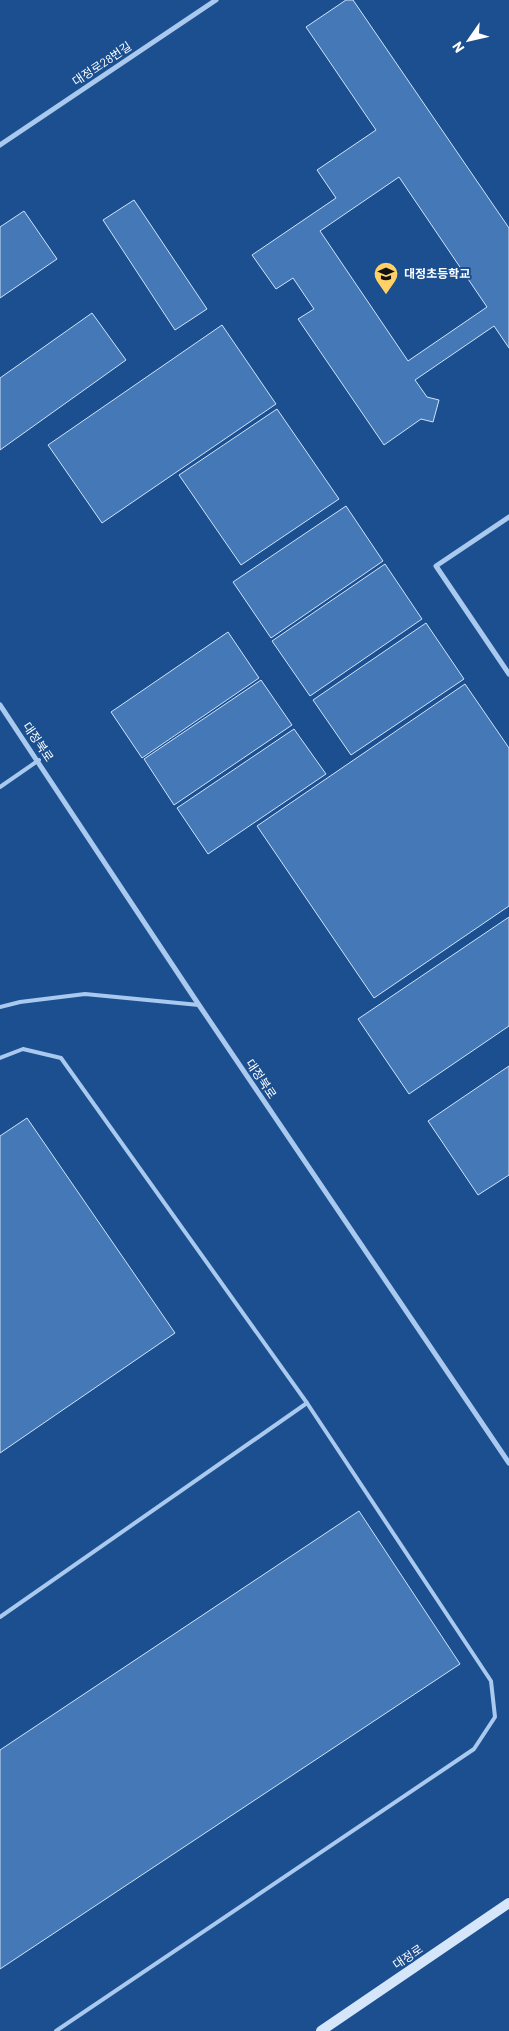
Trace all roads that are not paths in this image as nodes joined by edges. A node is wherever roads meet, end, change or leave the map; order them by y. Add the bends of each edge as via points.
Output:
1 (216, 0) edge
2 (0, 145) edge
3 (509, 517) edge
4 (509, 674) edge
5 (0, 705) edge
6 (38, 760) junction
7 (0, 787) edge
8 (199, 1005) junction
9 (0, 1007) edge
10 (0, 1058) edge
11 (307, 1403) junction
12 (509, 1463) edge
13 (0, 1617) edge
14 (509, 1903) edge
15 (56, 2031) edge
16 (321, 2031) edge

1 - 2 street, 대정로28번길
3 - 4 street via 436,566
5 - 6 street, 대정북로
6 - 7 lane
6 - 8 street, 대정북로
8 - 9 lane via 85,994
8 - 12 street, 대정북로
10 - 11 lane via 23,1049 61,1058
11 - 13 lane
11 - 15 lane via 491,1681 495,1716 474,1749
14 - 16 street, 대정로

